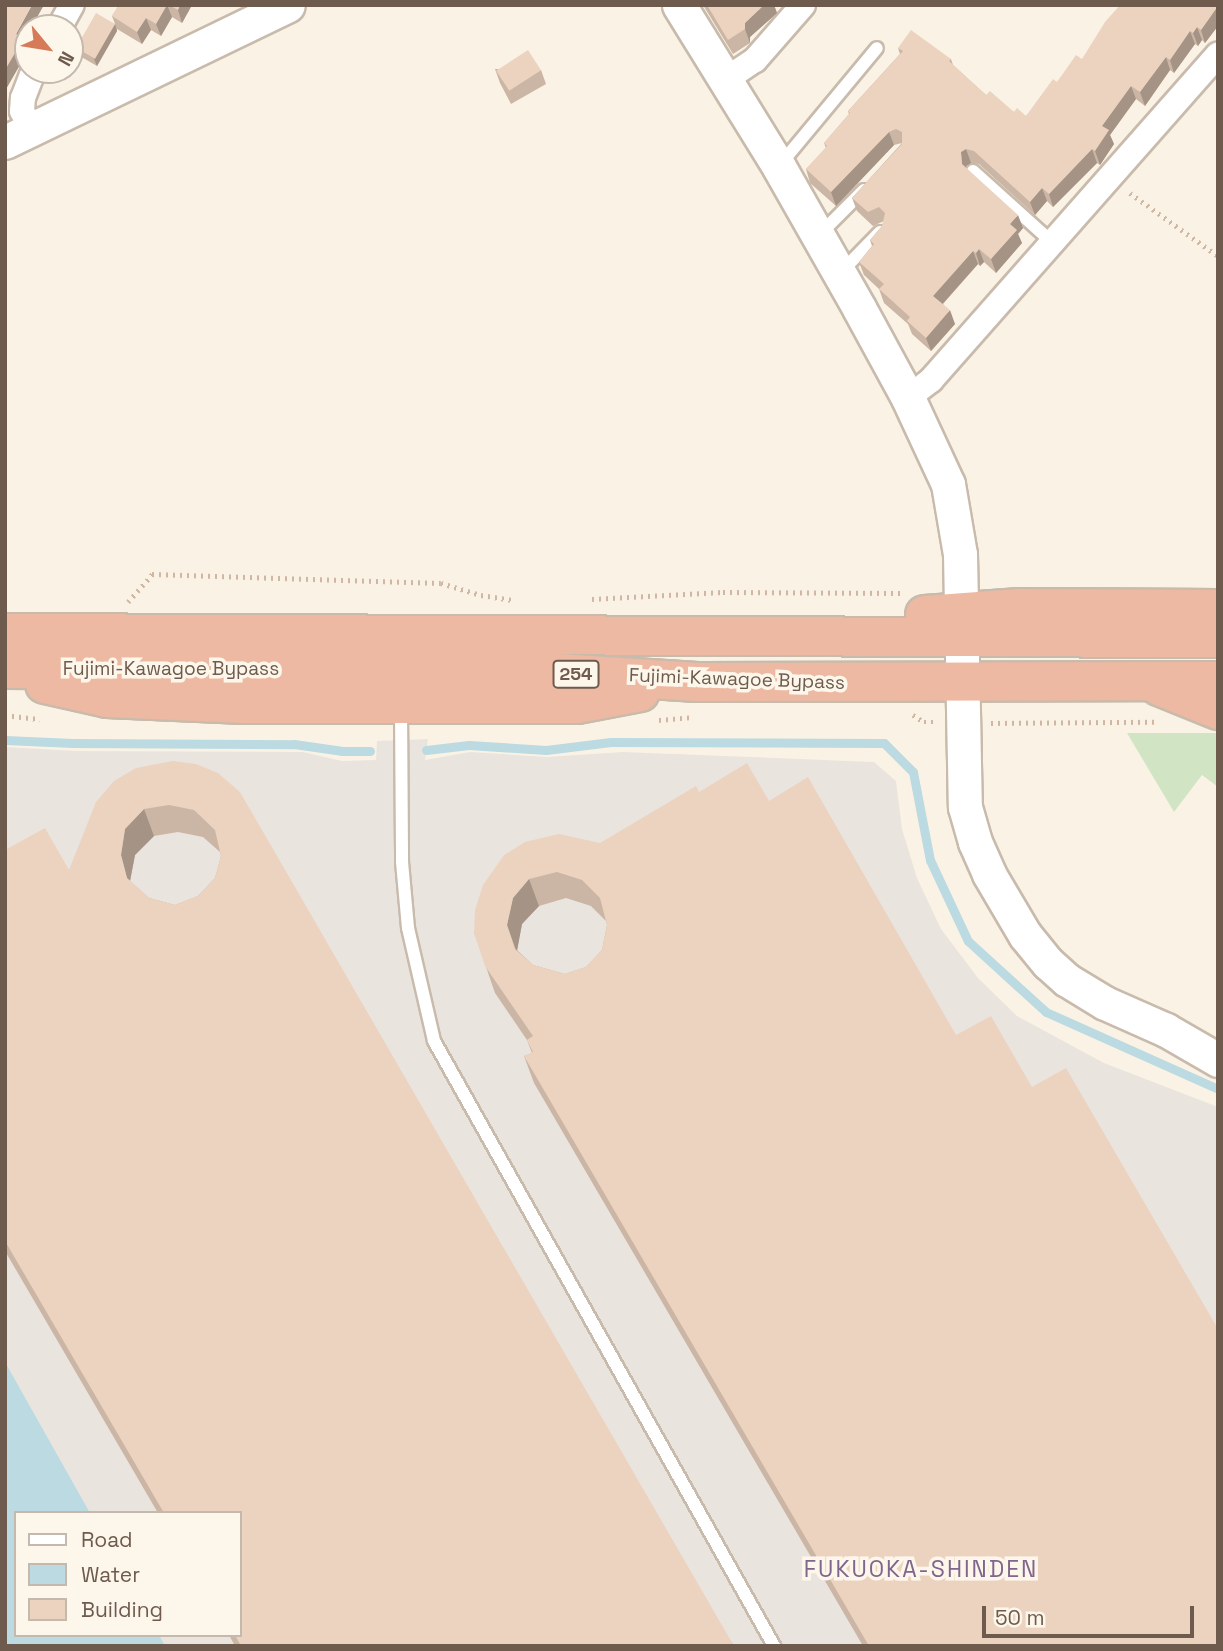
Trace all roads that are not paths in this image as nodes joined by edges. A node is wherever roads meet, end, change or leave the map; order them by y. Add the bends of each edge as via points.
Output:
1 (288, 5) edge
2 (680, 5) edge
3 (803, 5) edge
4 (877, 48) dead end
5 (1218, 55) edge
6 (725, 80) junction
7 (28, 84) edge
8 (18, 136) edge
9 (779, 167) junction
10 (973, 171) edge
11 (872, 181) edge
12 (882, 229) edge
13 (817, 236) junction
14 (1053, 243) junction
15 (838, 274) junction
16 (908, 398) junction
17 (1218, 610) edge
18 (962, 626) junction
19 (5, 632) edge
20 (1218, 638) edge
21 (5, 669) edge
22 (5, 676) edge
23 (1147, 680) junction
24 (1218, 681) edge
25 (962, 683) junction
26 (700, 699) junction
27 (401, 705) junction
28 (1218, 710) edge
29 (1218, 1060) edge
30 (774, 1646) edge

1 - 8 street
2 - 6 street
3 - 6 street via 755,60
4 - 9 lane
5 - 14 street
6 - 9 street
7 - 8 street
9 - 13 street
10 - 14 lane
11 - 13 lane
12 - 15 lane
13 - 15 street
14 - 16 street via 931,380
15 - 16 street
16 - 18 street via 948,484 960,554
17 - 18 highway, 254 via 1020,608
18 - 19 highway, Fujimi-Kawagoe Bypass / 254 via 717,617 660,635
18 - 20 highway, 254
18 - 25 street
21 - 26 highway, Fujimi-Kawagoe Bypass / 254 via 527,671
22 - 27 highway via 107,698
23 - 24 highway, Fujimi-Kawagoe Bypass / 254
23 - 25 highway, Fujimi-Kawagoe Bypass / 254
23 - 28 highway, 254
25 - 26 highway, Fujimi-Kawagoe Bypass / 254
25 - 29 street via 965,807 989,874 1019,926 1067,980
26 - 27 highway
27 - 30 lane via 402,862 408,928 434,1041

